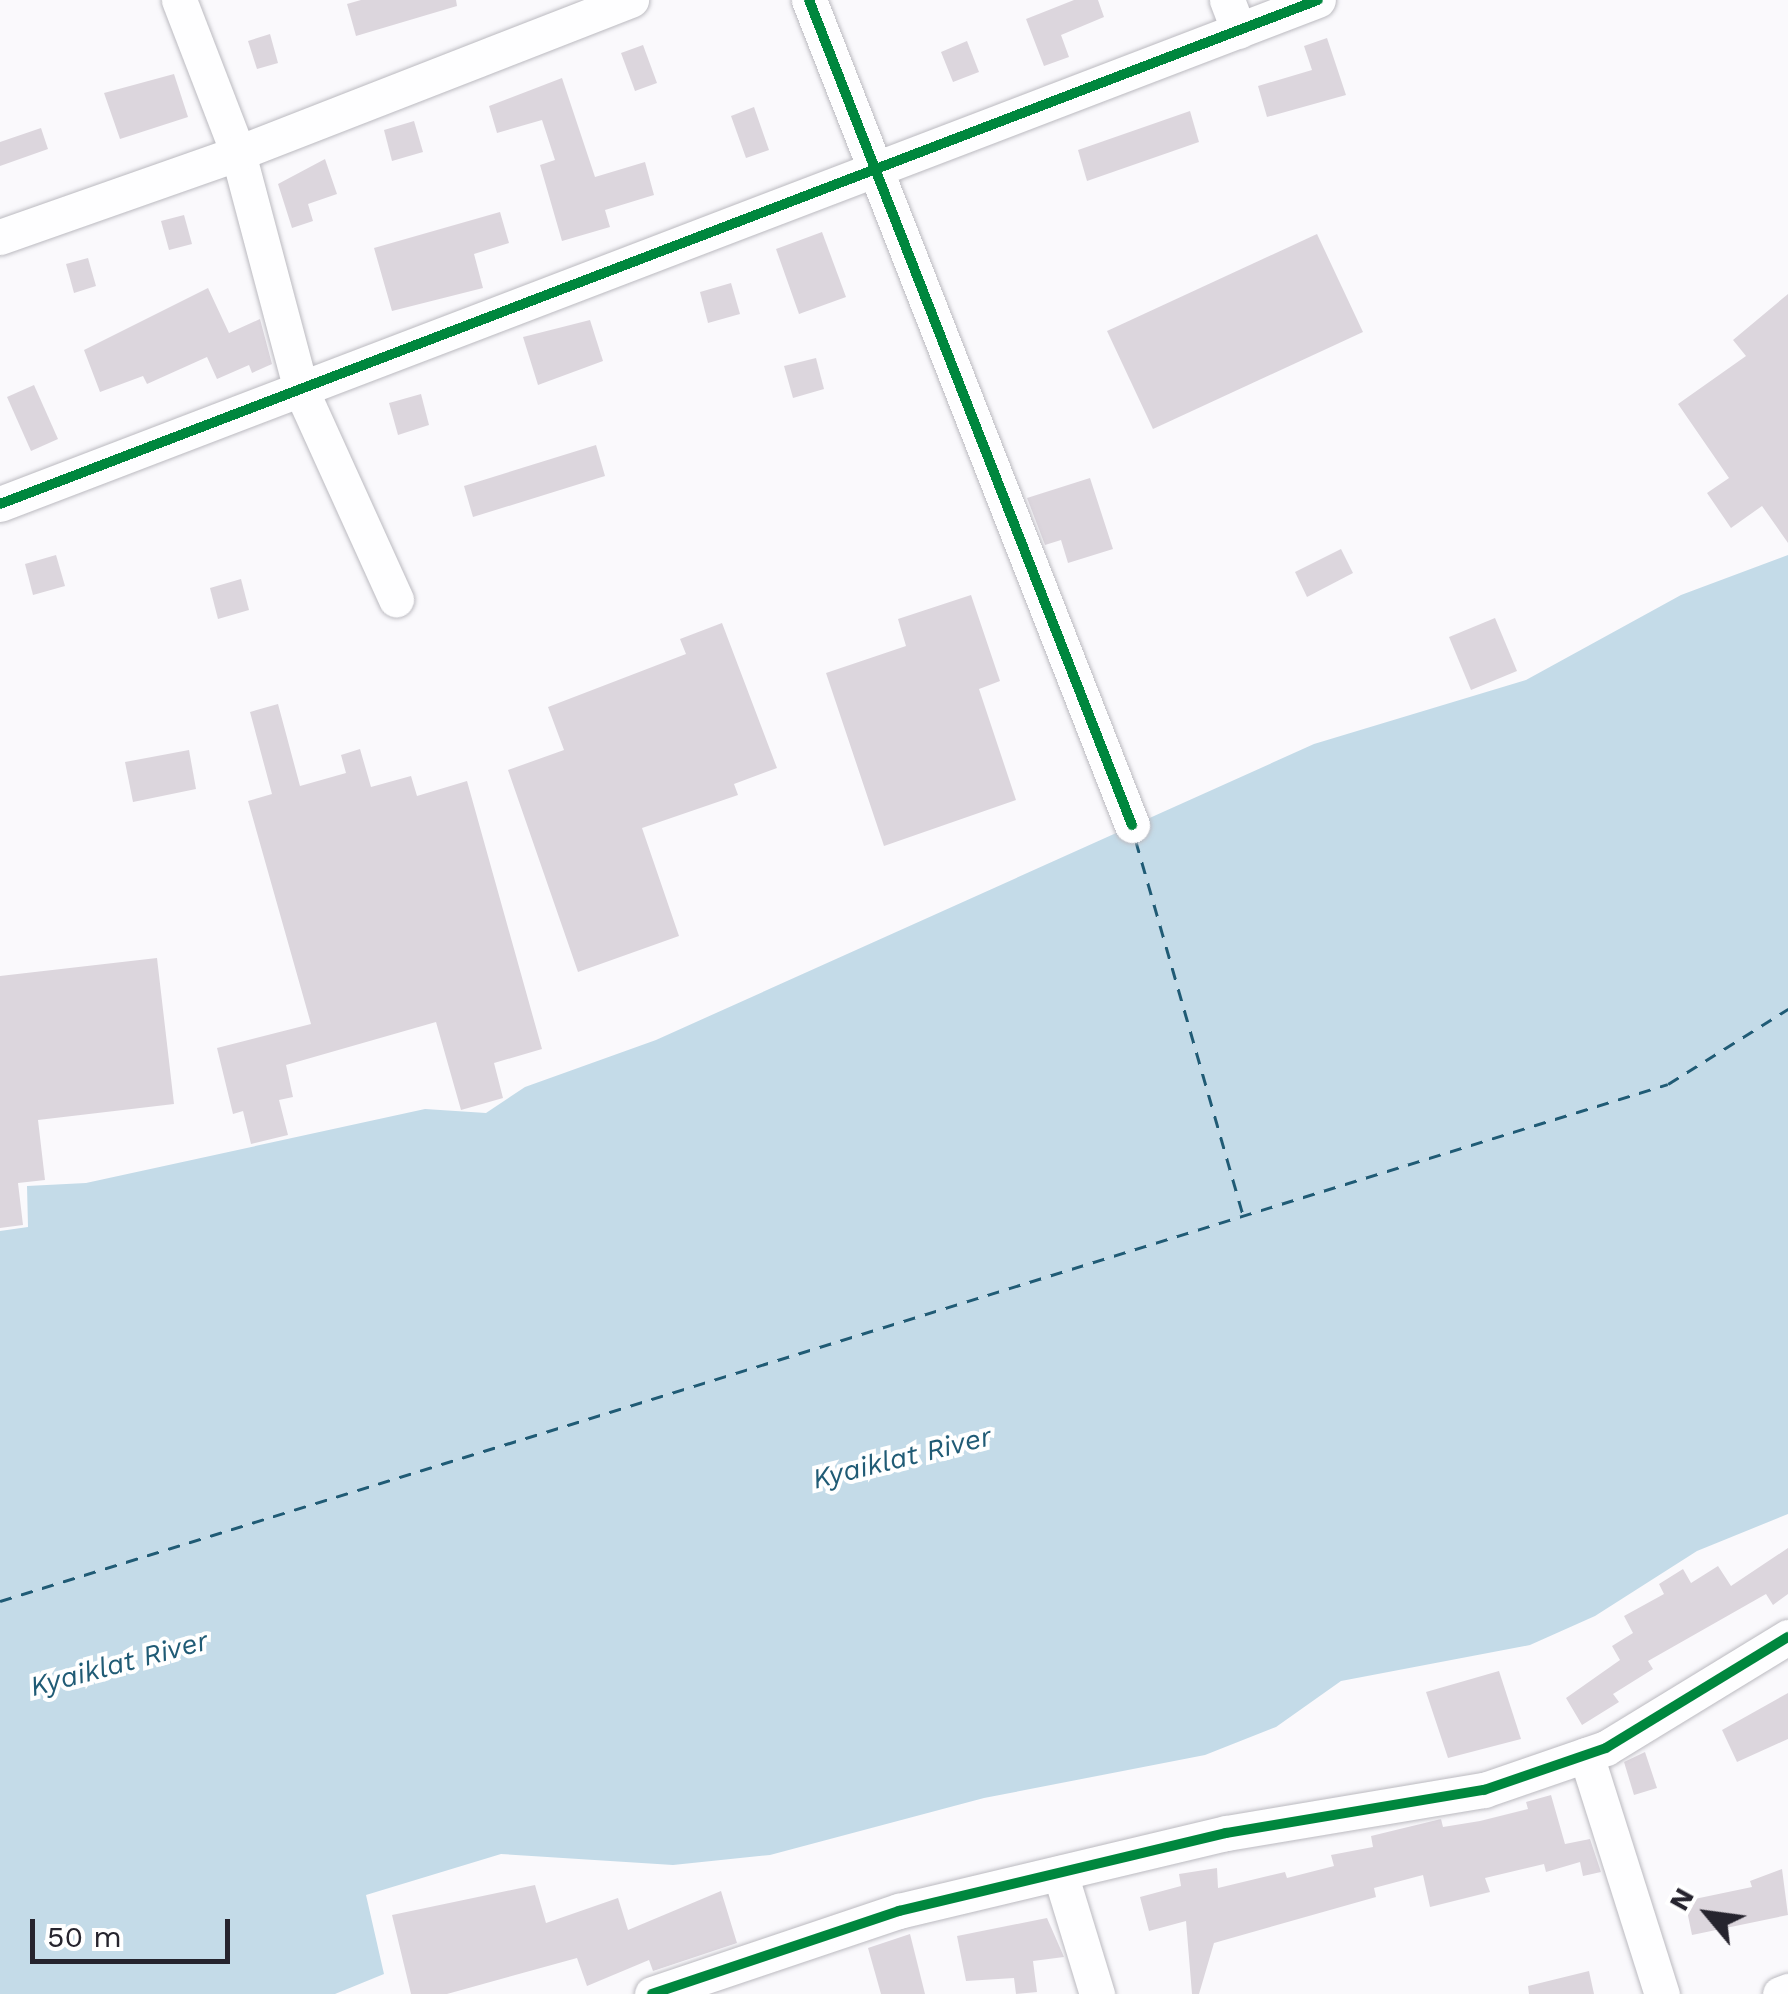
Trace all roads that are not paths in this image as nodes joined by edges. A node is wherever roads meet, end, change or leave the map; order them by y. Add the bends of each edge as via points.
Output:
1 (180, 0) edge
2 (631, 0) edge
3 (809, 0) edge
4 (1318, 0) edge
5 (1233, 16) edge
6 (238, 153) junction
7 (876, 172) junction
8 (0, 237) edge
9 (301, 390) junction
10 (0, 504) edge
11 (396, 598) dead end
12 (1132, 825) dead end
13 (1788, 1637) edge
14 (1586, 1755) junction
15 (1060, 1872) junction
16 (1788, 1992) edge
17 (652, 1994) edge
18 (1097, 1994) edge
19 (1662, 1994) edge
20 (1780, 1994) edge

1 - 6 street
2 - 6 street
3 - 7 street
4 - 5 street
5 - 7 street
6 - 8 street
6 - 9 street
7 - 9 street
7 - 12 street
9 - 10 street
9 - 11 street
13 - 14 street
14 - 15 street via 1484,1790 1226,1833
14 - 19 street
15 - 17 street via 899,1911
15 - 18 street
16 - 20 street

